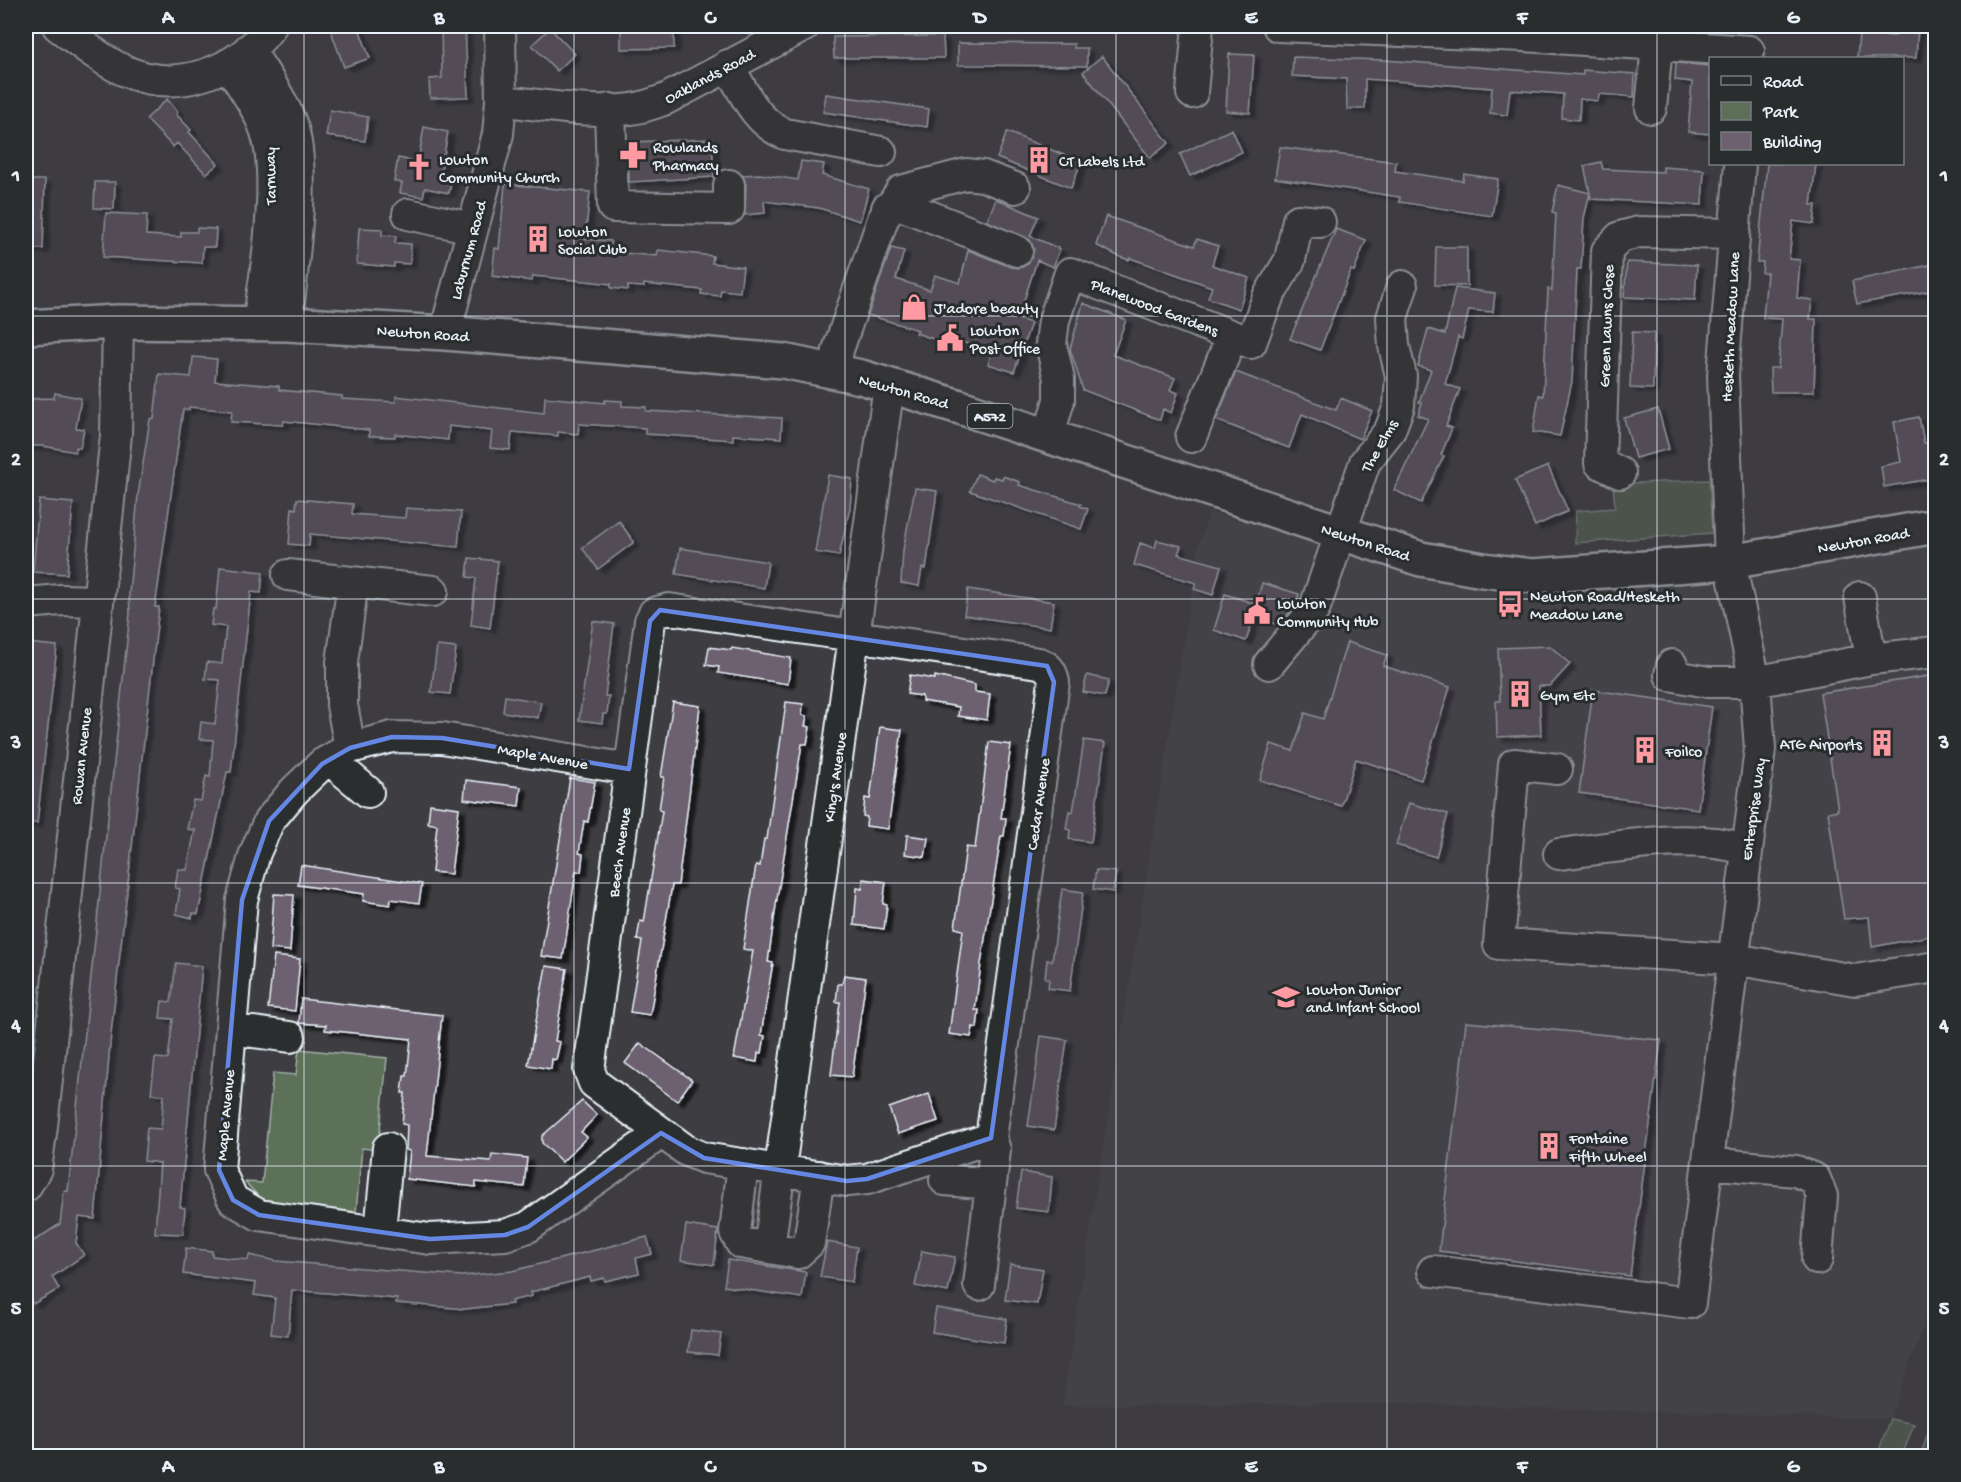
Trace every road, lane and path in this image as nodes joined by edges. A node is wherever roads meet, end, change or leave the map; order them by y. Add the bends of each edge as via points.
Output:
1 (58, 26) edge
2 (271, 26) edge
3 (500, 26) edge
4 (804, 26) edge
5 (1198, 26) edge
6 (1294, 26) edge
7 (1750, 45) edge
8 (1657, 46) junction
9 (239, 56) junction
10 (728, 65) junction
11 (1192, 93) dead end
12 (501, 101) junction
13 (1651, 108) dead end
14 (610, 109) junction
15 (881, 152) dead end
16 (1740, 165) edge
17 (729, 185) dead end
18 (1016, 188) dead end
19 (887, 208) junction
20 (408, 214) dead end
21 (1320, 222) dead end
22 (472, 228) junction
23 (1734, 234) junction
24 (1017, 251) dead end
25 (1402, 286) dead end
26 (118, 322) junction
27 (272, 324) junction
28 (26, 327) edge
29 (445, 333) junction
30 (1232, 336) junction
31 (835, 371) junction
32 (889, 385) junction
33 (1049, 435) junction
34 (1191, 437) dead end
35 (1602, 468) dead end
36 (1935, 526) edge
37 (1339, 532) junction
38 (1730, 562) junction
39 (288, 575) dead end
40 (353, 582) junction
41 (433, 591) dead end
42 (1860, 597) dead end
43 (96, 601) junction
44 (26, 603) edge
45 (853, 637) junction
46 (1935, 652) edge
47 (1871, 659) junction
48 (1269, 664) dead end
49 (1672, 664) dead end
50 (1755, 682) junction
51 (340, 754) junction
52 (1557, 768) dead end
53 (629, 770) junction
54 (368, 792) dead end
55 (1746, 849) junction
56 (1559, 854) dead end
57 (1734, 960) junction
58 (1935, 967) edge
59 (231, 1029) junction
60 (290, 1037) dead end
61 (661, 1133) junction
62 (991, 1138) junction
63 (388, 1148) dead end
64 (1708, 1163) junction
65 (743, 1164) junction
66 (780, 1170) junction
67 (819, 1176) junction
68 (945, 1180) dead end
69 (991, 1184) junction
70 (26, 1186) edge
71 (380, 1231) junction
72 (769, 1248) junction
73 (1816, 1259) dead end
74 (1433, 1271) dead end
75 (979, 1285) dead end

1 - 9 street via 122,69 144,78 188,79 208,74
2 - 9 street
3 - 12 street, Laburnum Road
4 - 10 street, Oaklands Road
5 - 11 street
6 - 8 street
7 - 8 street
8 - 13 street
9 - 27 street, Tarnway via 292,125 297,147 299,173
10 - 14 street, Oaklands Road via 666,99 631,109
10 - 15 street via 760,119 771,128
12 - 14 street, Oaklands Road
12 - 22 street, Laburnum Road via 498,134
14 - 17 street via 613,207 729,209
16 - 23 street, Hesketh Meadow Lane
18 - 19 street via 966,174 901,191
19 - 24 street via 904,206
19 - 31 street via 838,350
20 - 22 street
21 - 30 street, Planewood Gardens via 1298,220 1290,260 1268,297 1251,343
22 - 29 street, Laburnum Road
23 - 35 street, Green Lawns Close via 1639,232 1620,237 1607,251
23 - 38 street, Hesketh Meadow Lane via 1723,375
25 - 37 street, The Elms via 1392,318 1401,376 1399,406 1390,430 1365,462
26 - 27 main road, Newton Road / A572
26 - 28 main road, Newton Road / A572
26 - 43 street, Rowan Avenue via 116,435
27 - 29 main road, Newton Road / A572
29 - 31 main road, Newton Road / A572 via 783,361
30 - 33 street, Planewood Gardens via 1070,273 1054,320 1051,344 1059,400
30 - 34 street
31 - 32 main road, Newton Road / A572
32 - 33 main road, Newton Road / A572
32 - 45 street, King's Avenue
33 - 37 main road, Newton Road / A572
36 - 38 main road, Newton Road / A572
37 - 38 main road, Newton Road / A572 via 1421,559 1533,576
37 - 48 street, The Elms via 1314,610
38 - 50 street, Enterprise Way
39 - 40 street
40 - 41 street
40 - 51 street via 342,662
42 - 47 street
43 - 44 street
43 - 70 street, Rowan Avenue via 42,1126 36,1168
45 - 53 street, Beech Avenue via 669,609 654,614
45 - 62 street, Cedar Avenue via 1039,663 1052,672 1054,682
45 - 66 street, King's Avenue
46 - 47 street
47 - 50 street
49 - 50 street via 1670,675 1708,682
50 - 55 street, Enterprise Way via 1760,749
51 - 53 street, Maple Avenue via 392,737 442,738
51 - 54 street
51 - 59 street, Maple Avenue via 294,791 276,813 255,853 242,900
52 - 57 street via 1514,764 1499,944 1653,966
53 - 61 street, Beech Avenue via 589,1070 594,1083
55 - 56 street via 1681,839
55 - 57 street, Enterprise Way
57 - 58 street via 1855,980
57 - 64 street, Enterprise Way
59 - 60 street
59 - 71 street, Maple Avenue via 219,1170 233,1200 259,1215
61 - 65 street, Beech Avenue via 704,1158
61 - 71 street, Maple Avenue via 528,1227 505,1235 430,1239
62 - 67 street via 867,1179 848,1181
62 - 69 street, Cedar Avenue via 995,1150
63 - 71 street
64 - 73 street via 1796,1171 1815,1179 1822,1196
64 - 74 street, Enterprise Way via 1690,1304
65 - 66 street, Beech Avenue
65 - 72 street via 735,1232 741,1243
66 - 67 street
66 - 72 street, King's Avenue
67 - 72 street via 809,1243 798,1253
68 - 69 street
69 - 75 street, Cedar Avenue

